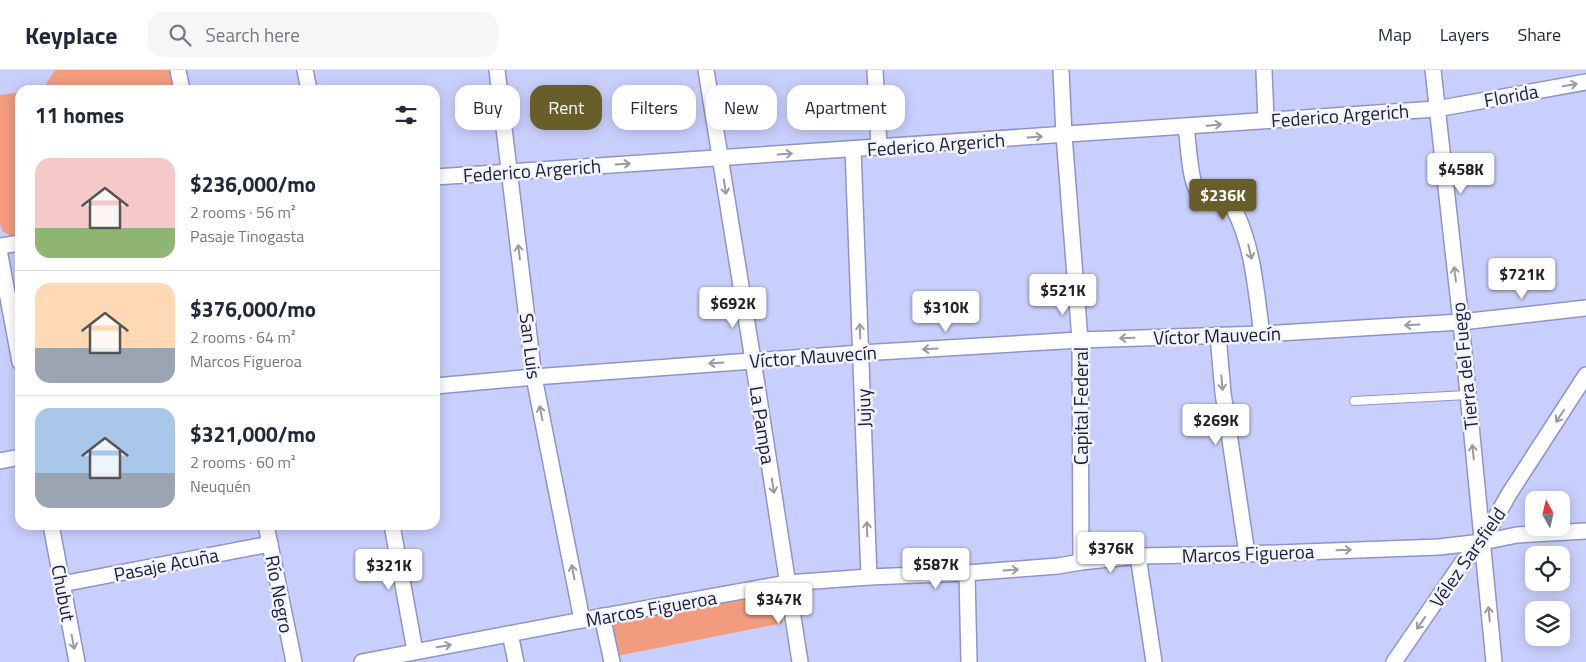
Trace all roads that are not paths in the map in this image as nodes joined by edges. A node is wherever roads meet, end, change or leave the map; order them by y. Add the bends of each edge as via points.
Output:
1 (178, 70) edge
2 (305, 70) edge
3 (497, 70) edge
4 (706, 70) edge
5 (875, 70) edge
6 (1061, 70) edge
7 (1264, 70) edge
8 (1433, 70) edge
9 (1586, 82) edge
10 (181, 85) edge
11 (308, 85) edge
12 (1436, 109) junction
13 (1266, 120) junction
14 (1186, 127) junction
15 (1064, 135) junction
16 (879, 147) junction
17 (853, 149) junction
18 (721, 158) junction
19 (510, 171) junction
20 (440, 177) edge
21 (15, 243) edge
22 (0, 246) edge
23 (0, 255) edge
24 (1586, 308) edge
25 (1461, 322) junction
26 (1262, 334) junction
27 (15, 335) edge
28 (1218, 335) junction
29 (1080, 340) junction
30 (861, 353) junction
31 (754, 360) junction
32 (1586, 375) edge
33 (534, 377) junction
34 (440, 386) edge
35 (1467, 395) junction
36 (1354, 401) dead end
37 (15, 458) edge
38 (0, 461) edge
39 (52, 530) edge
40 (267, 530) edge
41 (393, 530) edge
42 (1586, 532) edge
43 (1482, 542) junction
44 (270, 544) junction
45 (1247, 554) junction
46 (1138, 556) junction
47 (1081, 562) junction
48 (967, 573) junction
49 (869, 577) junction
50 (787, 583) junction
51 (62, 584) junction
52 (602, 616) junction
53 (582, 620) junction
54 (510, 634) junction
55 (415, 651) junction
56 (77, 662) edge
57 (294, 662) edge
58 (362, 662) edge
59 (516, 662) edge
60 (612, 662) edge
61 (800, 662) edge
62 (969, 662) edge
63 (1154, 662) edge
64 (1394, 662) edge
65 (1494, 662) edge

1 - 10 street
2 - 11 street
3 - 19 street, San Luis
4 - 18 street, La Pampa
5 - 16 street
6 - 15 street, Capital Federal
7 - 13 street
8 - 12 street, Tierra del Fuego
12 -> 9 street, Florida
12 - 13 street, Federico Argerich
25 -> 12 street, Tierra del Fuego
14 -> 13 street, Federico Argerich
14 - 15 street, Federico Argerich
14 -> 26 street via 1193,183 1198,191 1230,204 1251,251
16 -> 15 street, Federico Argerich
15 - 29 street, Capital Federal
16 - 17 street, Federico Argerich
18 -> 17 street, Federico Argerich
30 -> 17 street, Jujuy
19 -> 18 street, Federico Argerich
18 -> 31 street, La Pampa
19 - 20 street, Federico Argerich
33 -> 19 street, San Luis
21 - 22 street
23 - 27 street
24 - 25 street, Víctor Mauvecín
25 -> 26 street, Víctor Mauvecín
25 - 35 street, Tierra del Fuego
26 - 28 street, Víctor Mauvecín
28 -> 29 street, Víctor Mauvecín
28 -> 45 street via 1223,393
29 -> 30 street, Víctor Mauvecín
29 - 47 street, Capital Federal
30 - 31 street, Víctor Mauvecín
49 -> 30 street, Jujuy
31 -> 33 street, Víctor Mauvecín
31 -> 50 street, La Pampa
32 -> 43 street, Vélez Sarsfield
33 - 34 street, Víctor Mauvecín
53 -> 33 street, San Luis
35 - 36 lane
43 -> 35 street, Tierra del Fuego
37 - 38 street
39 - 51 street, Chubut
40 - 44 street, Río Negro
41 - 55 street
42 - 43 street, Marcos Figueroa via 1517,535
45 -> 43 street, Marcos Figueroa via 1440,547
43 -> 64 street, Vélez Sarsfield via 1462,563
65 -> 43 street, Tierra del Fuego
44 - 51 street, Pasaje Acuña
44 - 57 street, Río Negro
45 - 46 street, Marcos Figueroa
46 - 47 street, Marcos Figueroa
46 - 63 street
48 -> 47 street, Marcos Figueroa
48 - 49 street, Marcos Figueroa
48 - 62 street
49 - 50 street, Marcos Figueroa
50 - 52 street, Marcos Figueroa
50 - 61 street, La Pampa
51 -> 56 street, Chubut
52 - 53 street, Marcos Figueroa
52 - 60 street
53 - 54 street, Marcos Figueroa
55 -> 54 street, Marcos Figueroa
54 - 59 street
55 - 58 street, Marcos Figueroa

